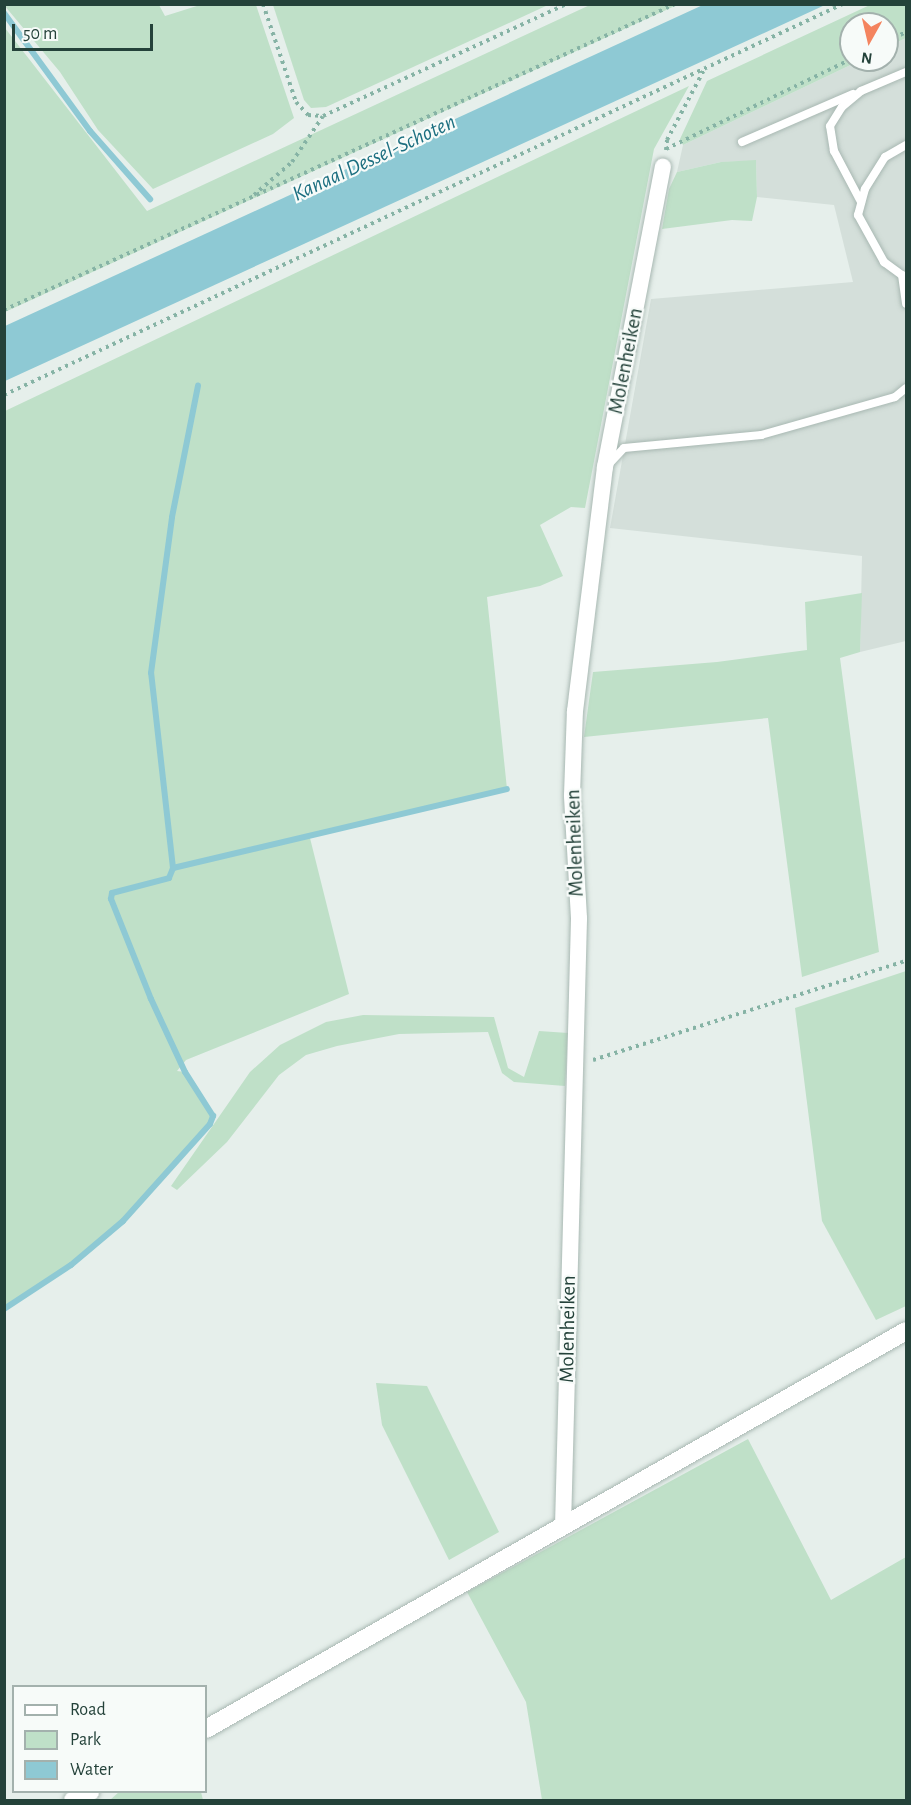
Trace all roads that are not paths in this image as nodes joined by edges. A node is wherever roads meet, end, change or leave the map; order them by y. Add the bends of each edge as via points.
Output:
1 (906, 72) edge
2 (861, 91) junction
3 (742, 142) dead end
4 (906, 145) edge
5 (663, 167) road end
6 (861, 202) junction
7 (906, 304) edge
8 (906, 388) edge
9 (605, 467) junction
10 (906, 1331) edge
11 (563, 1526) junction
12 (207, 1728) edge

1 - 2 lane
2 - 3 lane
2 - 6 lane via 842,107 830,126 834,151
4 - 6 lane via 885,157
5 - 9 street, Molenheiken
6 - 7 lane via 858,215 884,262 902,275
8 - 9 lane via 895,397 761,435 624,448
9 - 11 street, Molenheiken via 573,753 579,918
10 - 11 street
11 - 12 street

